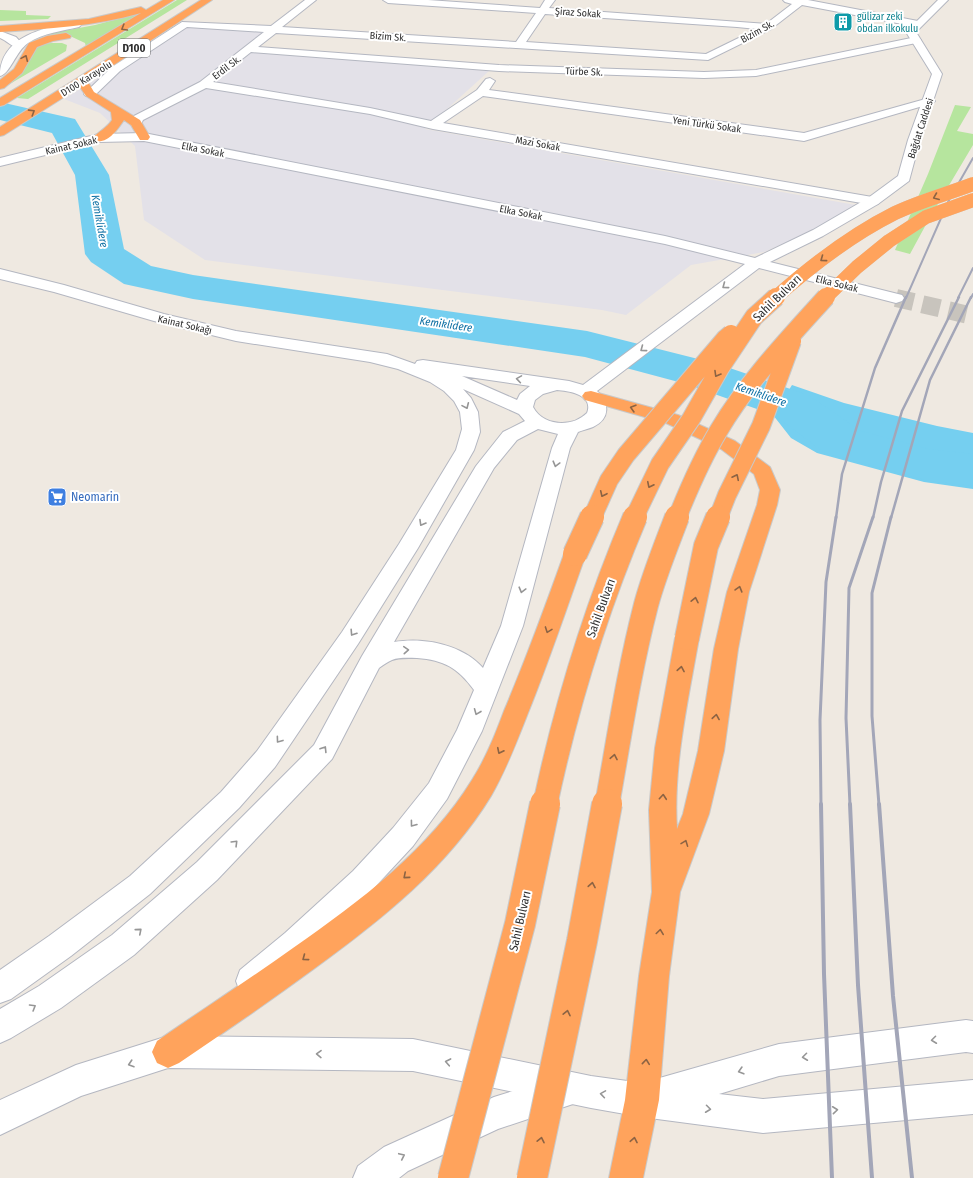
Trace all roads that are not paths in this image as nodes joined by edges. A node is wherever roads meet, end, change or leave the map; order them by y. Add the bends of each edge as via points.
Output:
1 (167, 0) edge
2 (207, 0) edge
3 (311, 0) edge
4 (388, 0) edge
5 (550, 0) edge
6 (788, 0) edge
7 (943, 0) edge
8 (802, 1) edge
9 (543, 10) junction
10 (918, 24) junction
11 (76, 25) junction
12 (768, 28) junction
13 (276, 29) junction
14 (0, 32) edge
15 (40, 34) junction
16 (66, 36) junction
17 (916, 40) junction
18 (519, 45) junction
19 (19, 46) junction
20 (250, 49) junction
21 (12, 54) junction
22 (708, 57) junction
23 (0, 62) edge
24 (499, 68) junction
25 (0, 73) edge
26 (704, 75) junction
27 (39, 80) junction
28 (82, 81) junction
29 (204, 84) junction
30 (0, 86) edge
31 (482, 92) junction
32 (90, 94) junction
33 (929, 101) junction
34 (0, 103) edge
35 (117, 111) junction
36 (136, 123) junction
37 (433, 125) junction
38 (2, 131) edge
39 (144, 137) junction
40 (99, 138) junction
41 (0, 162) edge
42 (973, 184) edge
43 (973, 200) edge
44 (873, 201) junction
45 (756, 263) junction
46 (0, 274) edge
47 (896, 298) tunnel mouth
48 (754, 317) junction
49 (796, 333) junction
50 (373, 357) junction
51 (557, 385) junction
52 (588, 394) junction
53 (530, 416) junction
54 (570, 428) junction
55 (370, 662) junction
56 (486, 689) junction
57 (666, 892) junction
58 (0, 988) edge
59 (0, 1027) edge
60 (973, 1037) edge
61 (168, 1052) junction
62 (574, 1088) junction
63 (973, 1096) edge
64 (642, 1100) junction
65 (0, 1118) edge
66 (370, 1178) edge
67 (453, 1178) edge
68 (532, 1178) edge
69 (626, 1178) edge

1 - 11 highway via 125,15
1 -> 27 highway, D100 Karayolu / D100
2 - 28 highway, D100 Karayolu / D100
3 - 13 street, Erdil Sk.
4 - 9 street, Şiraz Sokak
5 - 9 street
6 - 8 street
7 - 10 street
8 - 10 street
8 - 12 street, Bizim Sk.
9 - 12 street, Şiraz Sokak
9 - 18 street
10 - 17 street via 911,32
11 - 14 highway
11 - 15 street
12 - 22 street, Bizim Sk.
13 - 18 street, Bizim Sk.
13 - 20 street, Erdil Sk.
13 - 32 street, Bizim Sk. via 185,24 116,69
14 - 15 highway
14 - 19 street
15 - 16 highway
15 - 19 street
16 - 27 highway via 79,38 86,44 79,54
30 -> 16 highway via 18,71 33,45 45,39
17 - 26 street, Türbe Sk. via 756,73
17 - 33 street, Bağdat Caddesi via 937,74
18 - 22 street, Bizim Sk.
19 - 21 street
20 - 24 street, Türbe Sk.
20 - 29 street, Erdil Sk.
21 - 23 street
21 - 25 street
22 - 26 street
24 - 26 street, Türbe Sk.
24 - 31 street
27 - 34 highway, D100 Karayolu / D100
28 - 32 highway
38 -> 28 highway, D100 Karayolu / D100
29 - 36 street, Erdil Sk. via 138,118
29 - 37 street, Mazi Sokak via 370,111
31 - 33 street, Yeni Türkü Sokak via 804,137
31 - 37 street
32 - 35 highway
33 - 44 street, Bağdat Caddesi via 914,140 904,178
35 - 36 highway
35 - 40 highway via 118,120 111,130
36 - 39 highway
37 - 44 street, Mazi Sokak
39 - 40 street, Kainat Sokak
39 - 45 street, Elka Sokak via 665,240
40 - 41 street, Kainat Sokak
42 -> 48 highway, Sahil Bulvarı, bridge via 896,213 850,239 803,273
43 - 49 highway, bridge via 926,217 889,241 828,295
44 - 45 street, Bağdat Caddesi via 818,233
45 - 47 street, Elka Sokak
45 -> 52 street, Bağdat Caddesi via 604,378
46 - 50 street, Kainat Sokağı via 216,332
48 -> 61 highway, bridge via 725,339 626,455 609,480 575,554 533,674 503,746 481,788 451,831 418,866 364,913 298,964
48 -> 67 highway, Sahil Bulvarı, bridge via 660,464 634,518 591,631 554,762 520,924
57 -> 49 highway, bridge via 662,810 668,748 706,546 727,495 761,426
68 -> 49 highway, bridge via 582,941 632,662 651,590 675,520 719,430 768,362
51 -> 50 street
50 - 53 street via 435,371
50 -> 58 street via 420,370 461,396 470,417 471,434 465,450 350,638 266,759 226,804 140,885
51 - 52 street via 576,388
51 - 53 street via 545,387 527,396 524,403
52 - 54 street via 596,402 596,416 590,421
57 -> 52 highway via 696,814 711,751 726,649 738,592 770,490 763,471 728,445 672,419
53 - 54 street via 559,429
53 - 55 street via 486,466
54 -> 56 street via 561,448 512,626
55 -> 56 street via 387,653 405,649 448,653 476,674
59 -> 55 street via 50,997 123,945 213,866 323,752
56 -> 61 street via 469,731 438,790 403,837 363,880 306,933
64 -> 57 highway via 654,976
60 -> 64 street via 779,1060
62 -> 61 street via 413,1055
61 -> 65 street via 76,1082
64 -> 62 street
66 -> 62 street via 396,1159 494,1114
64 -> 63 street via 763,1116
69 -> 64 highway

